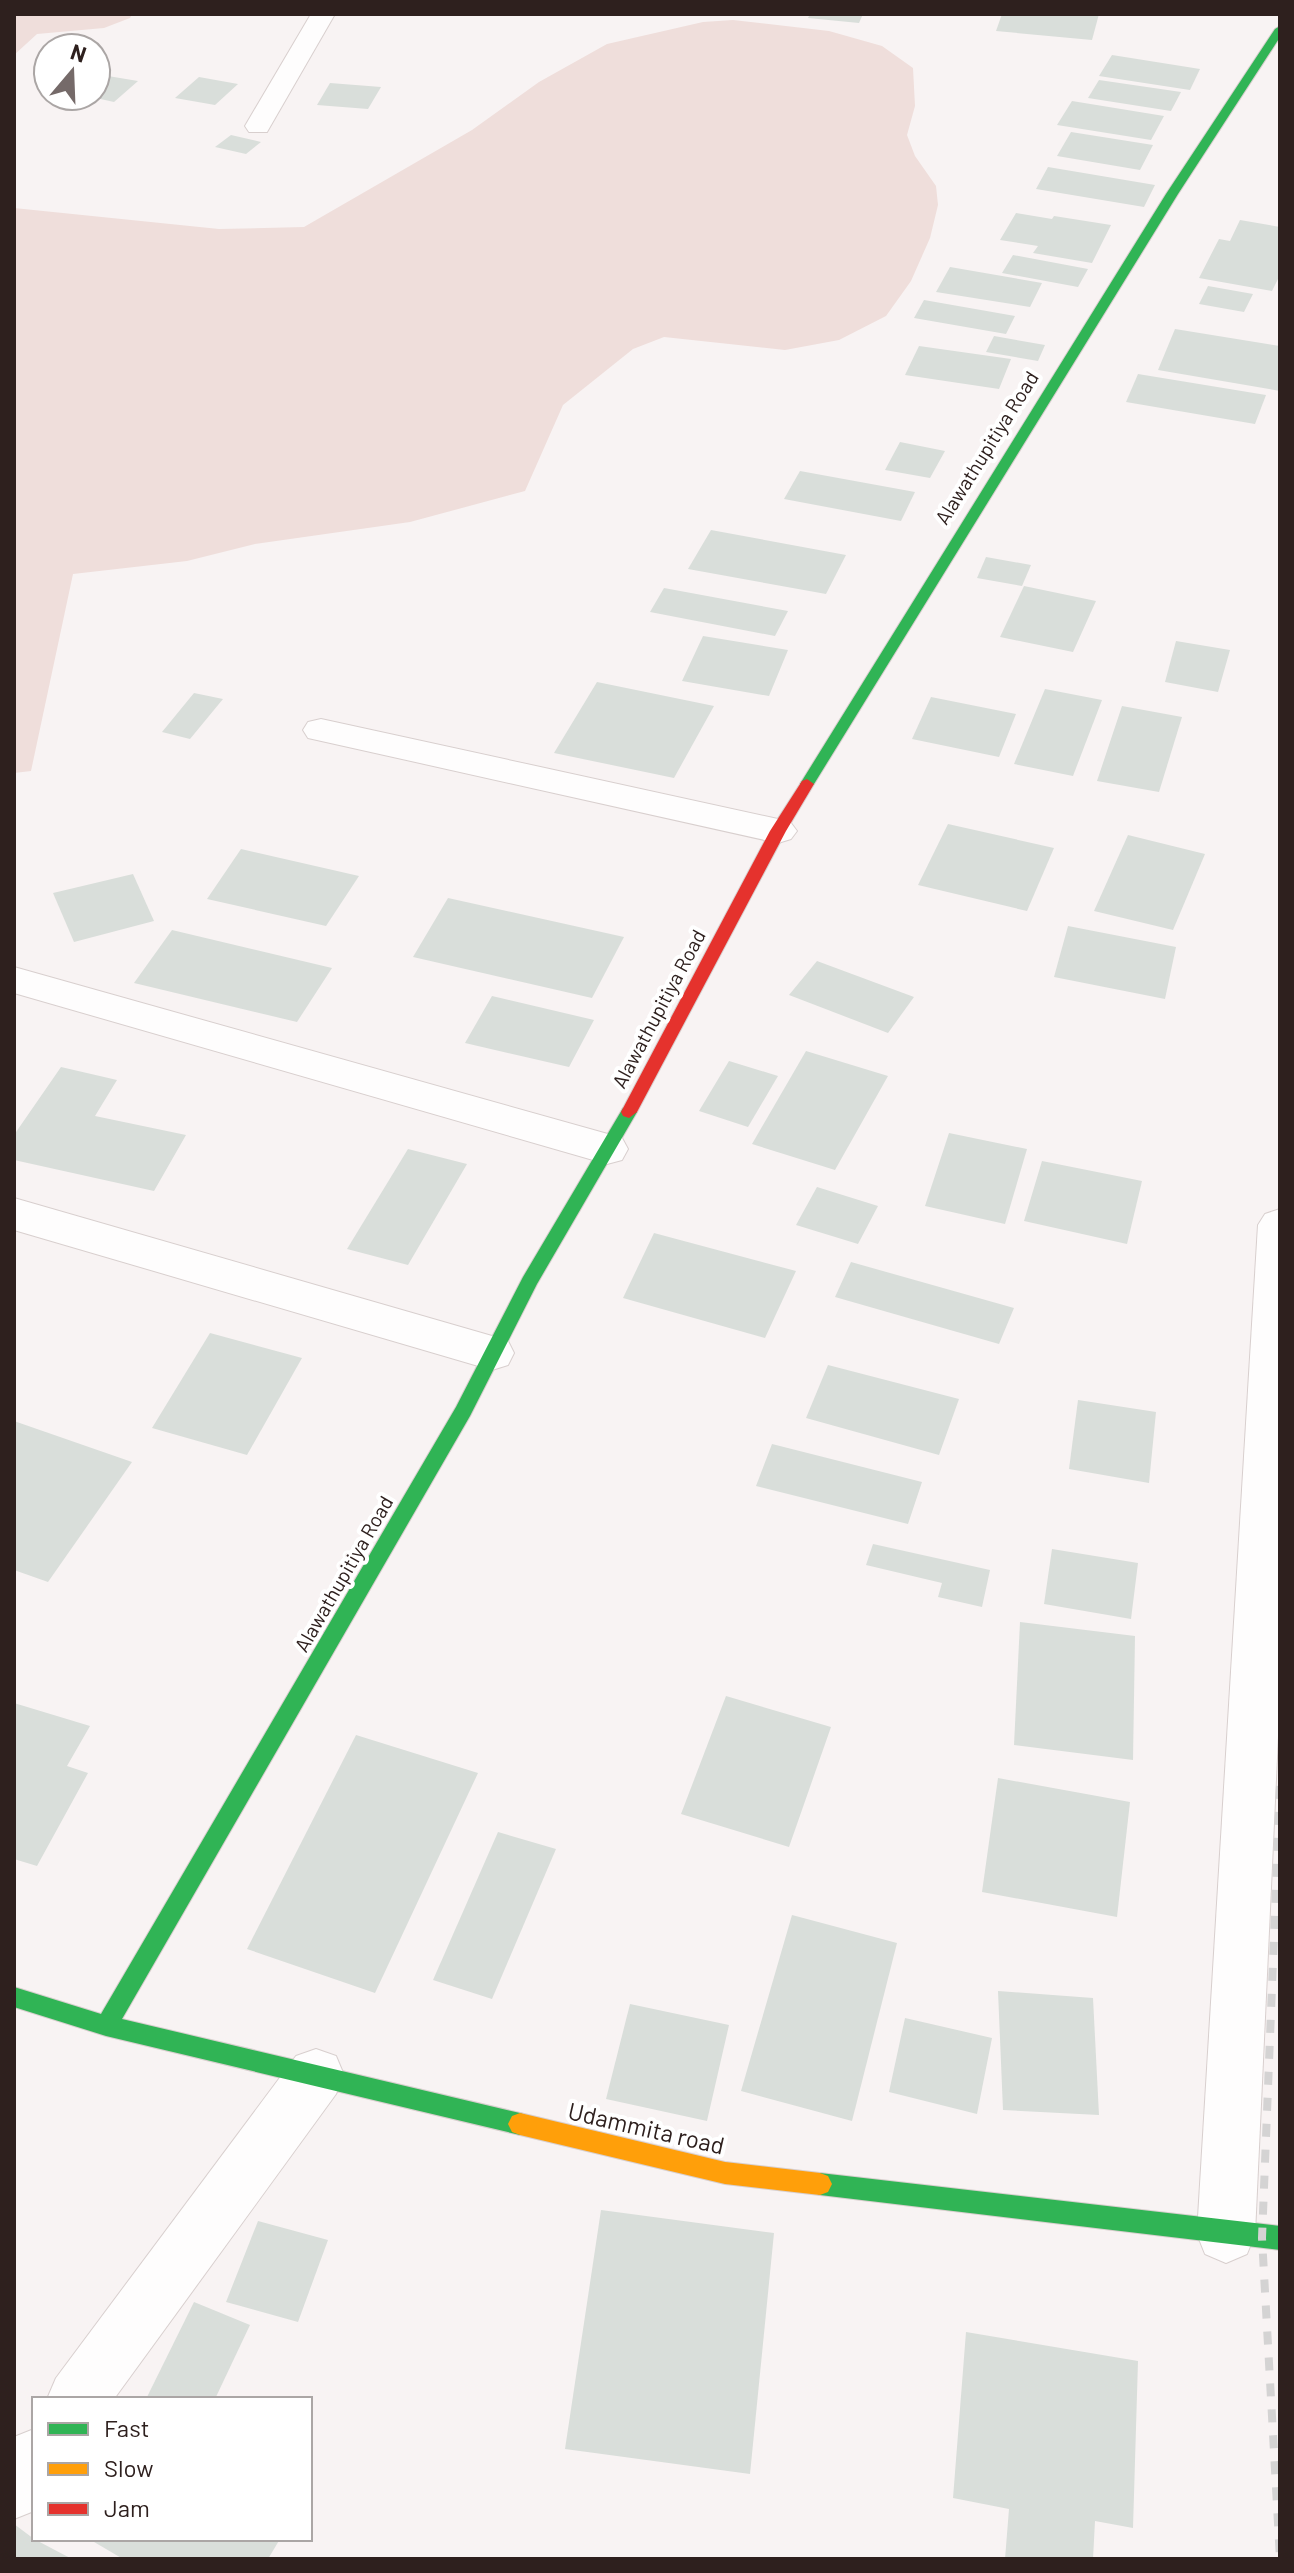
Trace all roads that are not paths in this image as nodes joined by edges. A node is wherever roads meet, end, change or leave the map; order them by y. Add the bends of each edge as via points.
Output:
1 (323, 14) edge
2 (1280, 29) edge
3 (258, 126) dead end
4 (321, 730) dead end
5 (778, 831) junction
6 (14, 980) edge
7 (607, 1149) junction
8 (14, 1214) edge
9 (1280, 1225) edge
10 (492, 1353) junction
11 (14, 1997) edge
12 (106, 2026) junction
13 (316, 2075) junction
14 (1226, 2234) junction
15 (1280, 2238) edge
16 (78, 2397) edge
17 (32, 2463) edge
18 (14, 2488) edge

1 - 3 street
2 - 5 street, Alawathupitiya Road via 1056,379
4 - 5 street
5 - 7 street, Alawathupitiya Road
6 - 7 street
7 - 10 street, Alawathupitiya Road
8 - 10 street
9 - 14 street
10 - 12 street, Alawathupitiya Road
11 - 12 street, Udammita road
12 - 13 street, Udammita road
13 - 14 street, Udammita road via 725,2173
13 - 16 street
14 - 15 street, Udammita road
17 - 18 street

